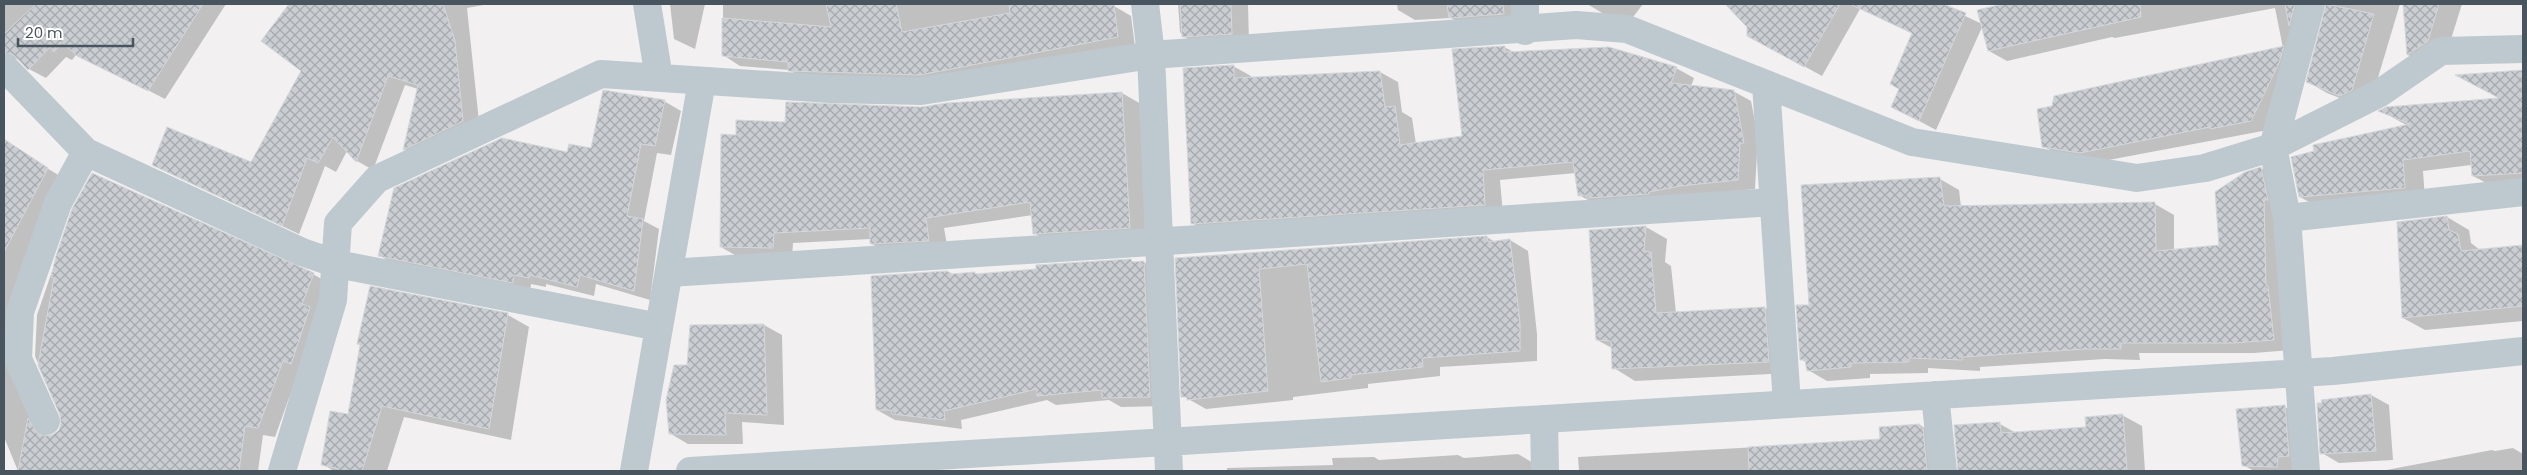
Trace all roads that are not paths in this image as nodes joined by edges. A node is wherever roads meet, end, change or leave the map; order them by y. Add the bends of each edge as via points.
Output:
1 (646, 4) edge
2 (1145, 4) edge
3 (1525, 4) edge
4 (2310, 4) edge
5 (1524, 31) junction
6 (2523, 49) edge
7 (1152, 55) junction
8 (4, 67) edge
9 (659, 78) junction
10 (702, 81) junction
11 (1766, 84) junction
12 (2273, 147) junction
13 (86, 152) junction
14 (2523, 192) edge
15 (1774, 202) junction
16 (2287, 218) junction
17 (1159, 241) junction
18 (337, 264) junction
19 (669, 273) junction
20 (659, 327) junction
21 (2523, 351) edge
22 (2299, 374) junction
23 (1935, 395) junction
24 (1787, 404) junction
25 (1544, 419) junction
26 (46, 421) dead end
27 (1168, 442) junction
28 (282, 471) edge
29 (634, 471) edge
30 (690, 471) edge
31 (1169, 471) edge
32 (1545, 471) edge
33 (1943, 471) edge
34 (2306, 471) edge

1 - 9 street
2 - 7 street
3 - 5 street
4 - 12 street
5 - 7 street
5 - 11 street via 1576,26 1626,29
6 - 12 street via 2441,51 2380,93
7 - 10 street via 921,91
7 - 17 street
8 - 13 street
9 - 10 street
9 - 18 street via 601,74 376,179 338,223
10 - 19 street
11 - 12 street via 1912,142 2137,178 2205,168
11 - 15 street
12 - 16 street
13 - 18 street via 302,252
13 - 26 street via 58,203 20,312 18,359
14 - 16 street
15 - 17 street
15 - 24 street
16 - 22 street
17 - 19 street
17 - 27 street
18 - 20 street
18 - 28 street via 334,300
19 - 20 street
20 - 29 street
21 - 22 street
22 - 23 street
22 - 34 street
23 - 24 street
23 - 33 street
24 - 25 street
25 - 27 street
25 - 32 street
27 - 30 street
27 - 31 street

